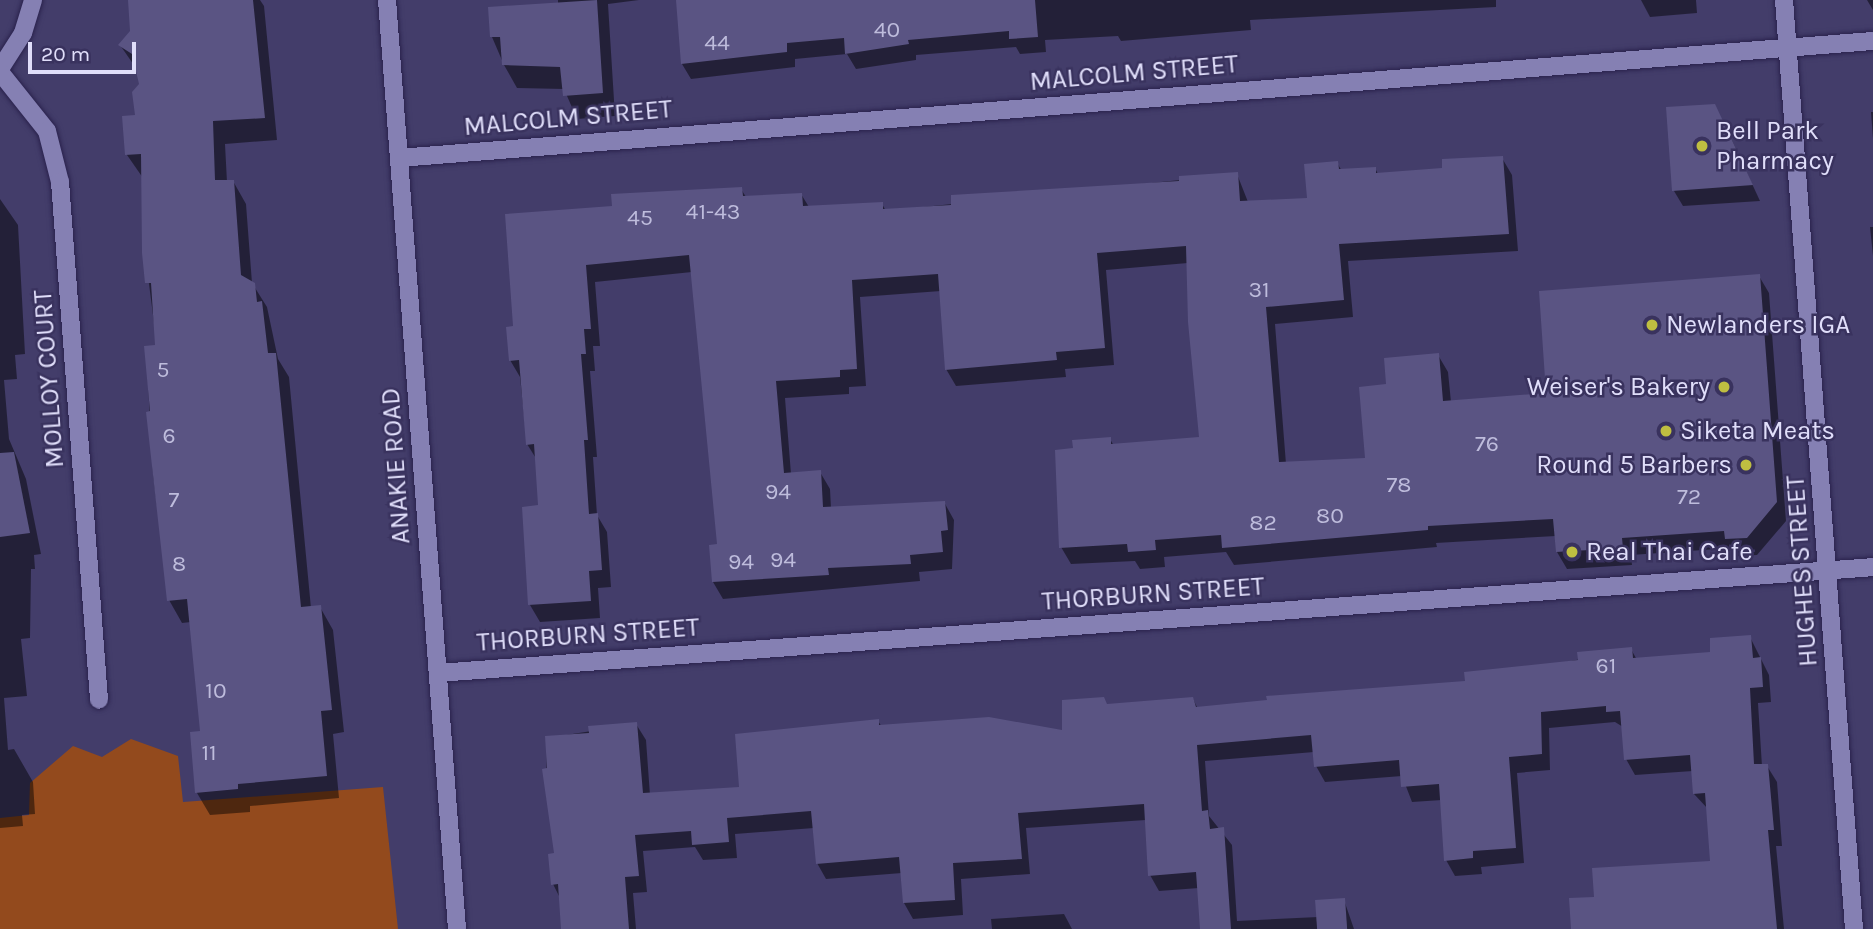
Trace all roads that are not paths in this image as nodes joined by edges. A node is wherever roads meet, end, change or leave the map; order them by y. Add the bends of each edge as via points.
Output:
1 (33, 0) edge
2 (387, 0) edge
3 (1784, 0) edge
4 (1873, 41) edge
5 (1787, 47) junction
6 (0, 71) edge
7 (399, 158) junction
8 (1873, 567) edge
9 (1829, 571) junction
10 (438, 673) junction
11 (99, 700) dead end
12 (457, 929) edge
13 (1854, 929) edge

1 - 6 street via 23,33
2 - 7 street, ANAKIE ROAD
3 - 5 street, HUGHES STREET
4 - 5 street, MALCOLM STREET
5 - 7 street, MALCOLM STREET
5 - 9 street, HUGHES STREET
6 - 11 street, MOLLOY COURT via 47,131 60,182
7 - 10 street, ANAKIE ROAD
8 - 9 street, THORBURN STREET
9 - 10 street, THORBURN STREET
9 - 13 street, HUGHES STREET
10 - 12 street, ANAKIE ROAD

